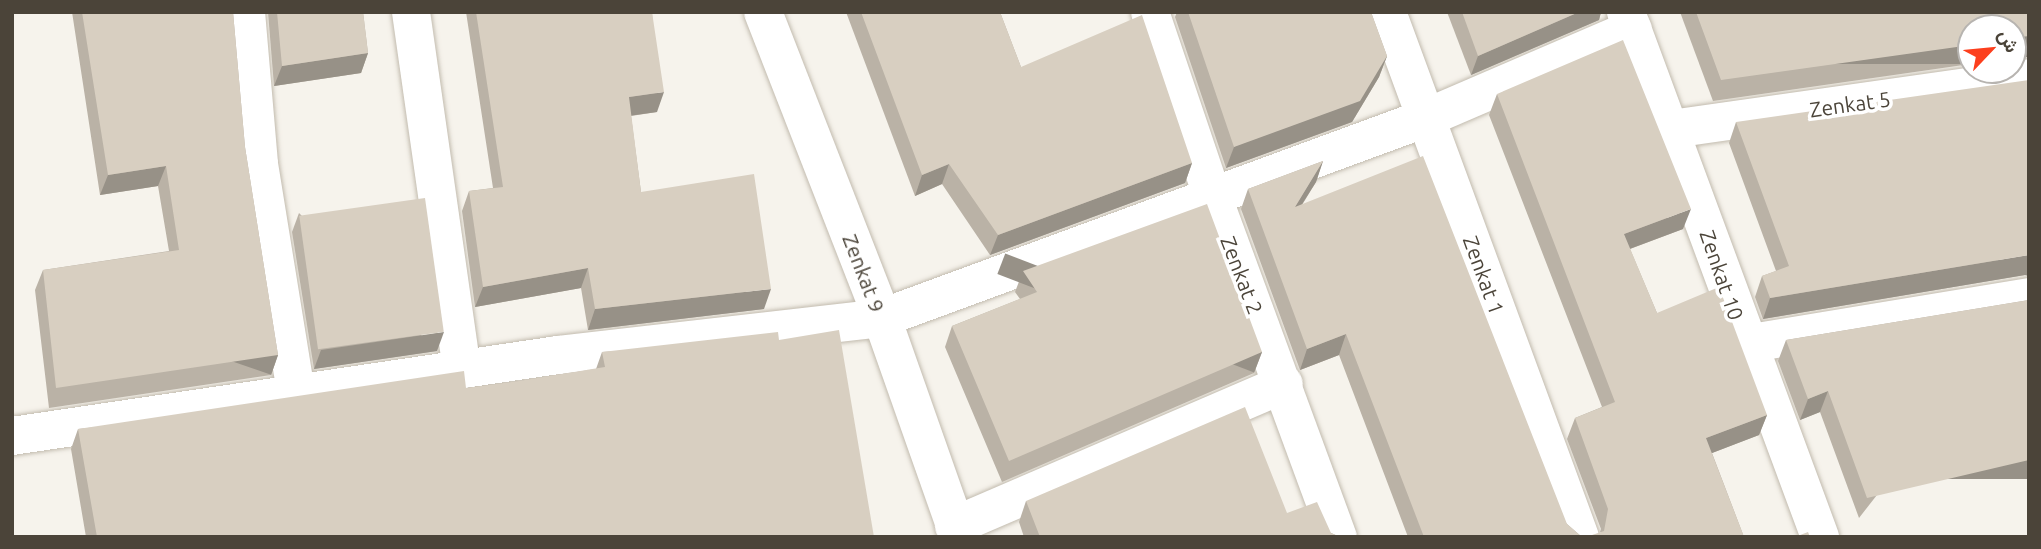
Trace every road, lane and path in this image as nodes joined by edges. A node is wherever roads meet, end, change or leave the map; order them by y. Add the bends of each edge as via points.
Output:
1 (246, 12) edge
2 (411, 12) edge
3 (763, 12) edge
4 (1150, 12) edge
5 (1387, 12) edge
6 (1630, 20) edge
7 (2029, 78) edge
8 (1426, 118) junction
9 (1672, 129) junction
10 (1212, 195) junction
11 (2029, 297) edge
12 (881, 318) junction
13 (1745, 344) junction
14 (462, 369) junction
15 (1284, 384) junction
16 (296, 393) junction
17 (12, 436) edge
18 (957, 531) edge
19 (1338, 537) edge
20 (1580, 537) edge
21 (1819, 537) edge

1 - 16 street via 260,164
2 - 14 street
3 - 12 street, Zenkat 9
4 - 10 street, Zenkat 2
5 - 8 street, Zenkat 1
6 - 8 street
6 - 9 street, Zenkat 10
7 - 9 street, Zenkat 5
8 - 10 street
8 - 20 street, Zenkat 1
9 - 13 street, Zenkat 10
10 - 12 street
10 - 15 street, Zenkat 2
11 - 13 street
12 - 14 street
12 - 18 street, Zenkat 9
13 - 21 street, Zenkat 10
14 - 16 street
15 - 18 street
15 - 19 street, Zenkat 2
16 - 17 street

